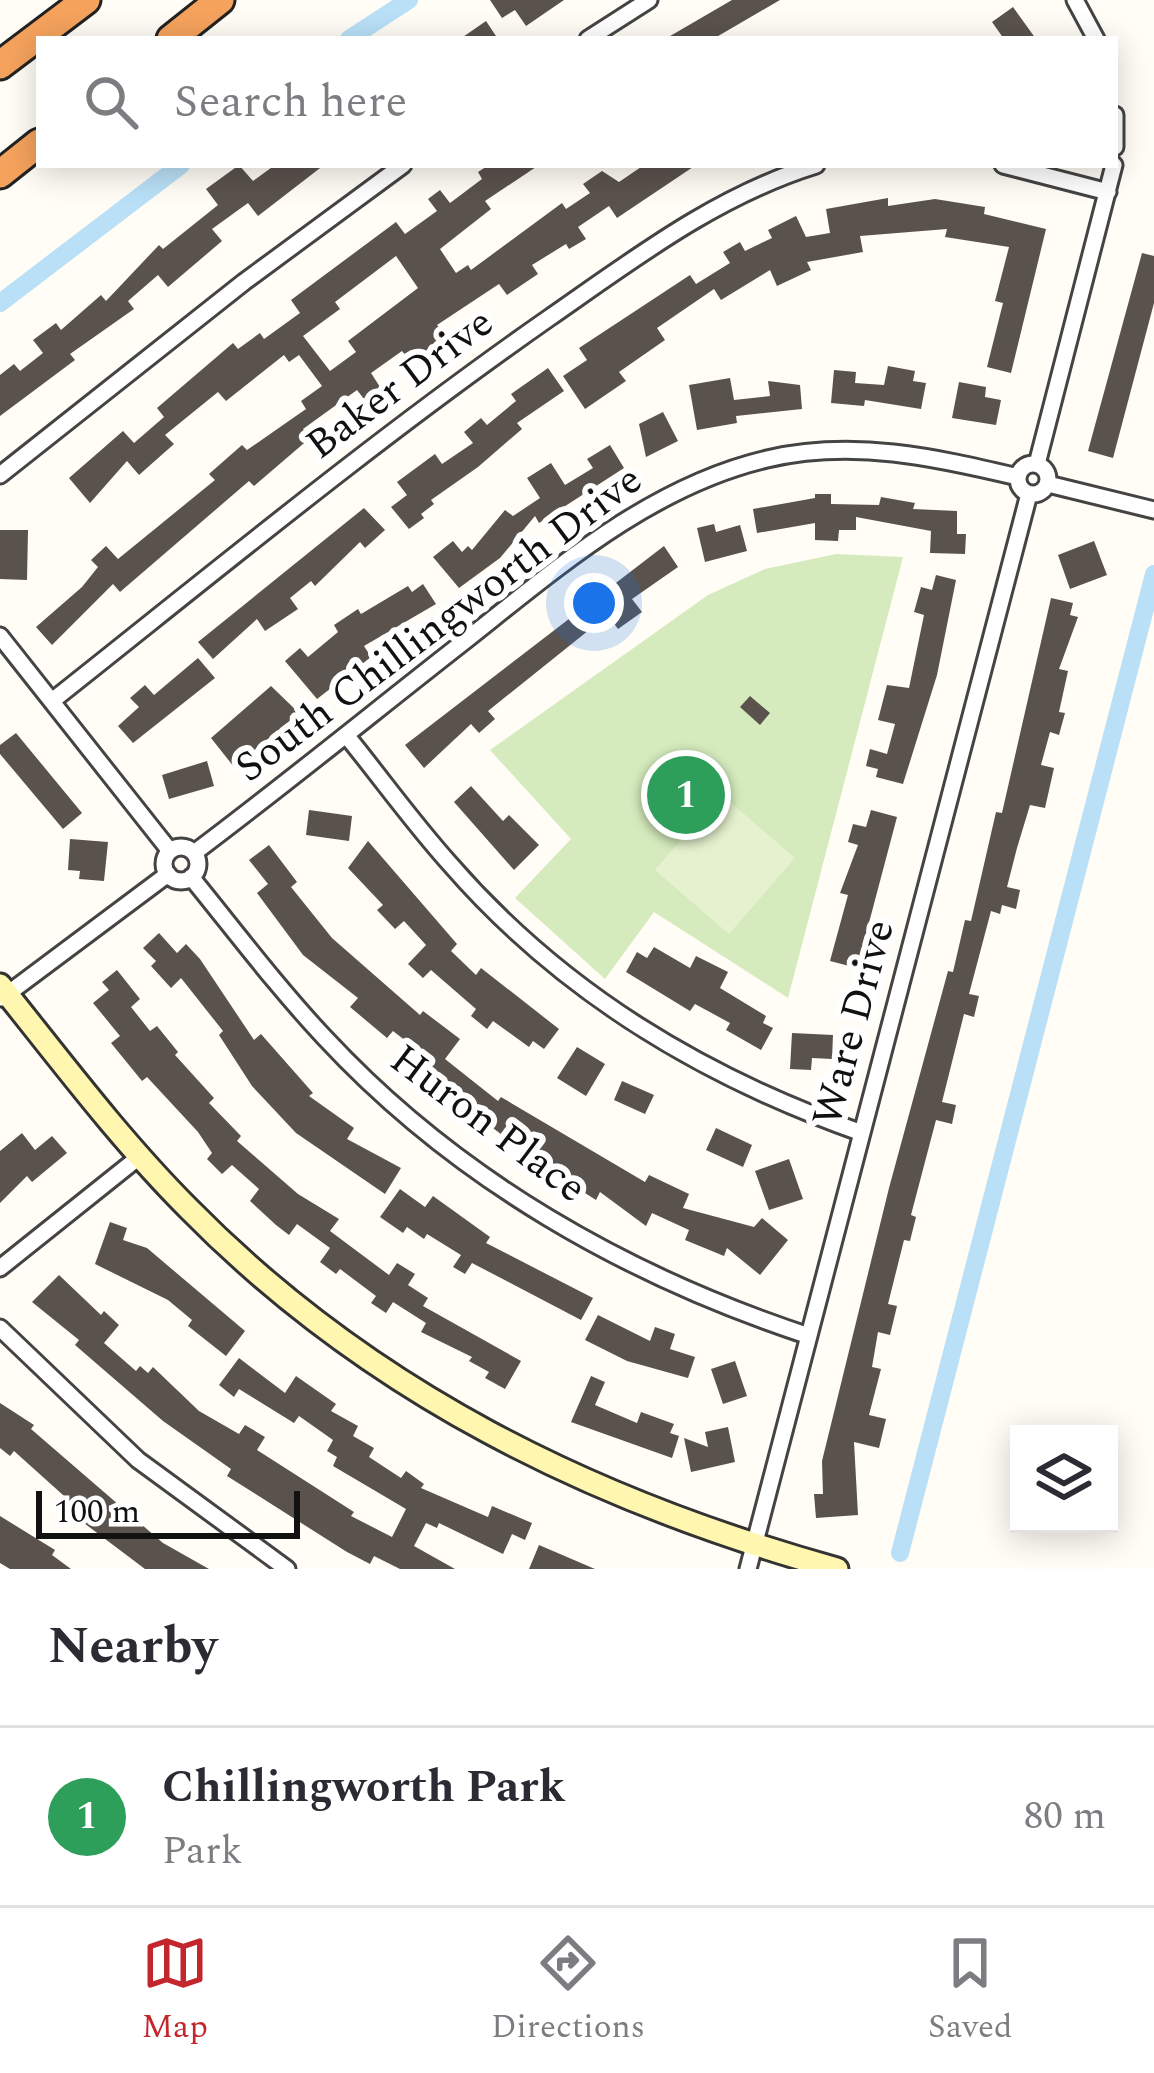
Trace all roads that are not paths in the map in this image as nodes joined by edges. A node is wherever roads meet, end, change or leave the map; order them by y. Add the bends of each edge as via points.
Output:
1 (86, 0) edge
2 (220, 0) edge
3 (649, 0) edge
4 (1075, 0) edge
5 (38, 36) edge
6 (175, 36) edge
7 (593, 36) edge
8 (1094, 36) edge
9 (36, 38) edge
10 (0, 65) edge
11 (36, 145) edge
12 (399, 168) edge
13 (807, 168) edge
14 (1015, 168) edge
15 (1113, 168) edge
16 (0, 174) edge
17 (1108, 192) junction
18 (1037, 464) junction
19 (0, 475) edge
20 (1018, 477) junction
21 (1048, 484) junction
22 (1029, 494) junction
23 (1154, 510) edge
24 (0, 636) edge
25 (52, 701) junction
26 (346, 735) junction
27 (170, 851) junction
28 (194, 853) junction
29 (168, 874) junction
30 (191, 877) junction
31 (2, 993) edge
32 (862, 1133) junction
33 (139, 1157) junction
34 (0, 1268) edge
35 (0, 1328) edge
36 (809, 1336) junction
37 (754, 1546) junction
38 (287, 1569) edge
39 (748, 1569) edge
40 (837, 1569) edge

1 - 5 highway
2 - 6 highway
3 - 7 street
4 - 8 street
9 - 10 highway
11 - 16 highway
12 - 19 street
13 - 25 street, Baker Drive via 706,212 524,335
14 - 17 street
15 - 17 street
17 - 18 street
18 - 20 street
18 - 21 street
20 - 22 street
20 - 26 street, South Chillingworth Drive via 940,458 848,449 771,458 697,481 615,527
21 - 22 street
21 - 23 street
22 - 32 street, Ware Drive
24 - 25 street
25 - 27 street
26 - 28 street, South Chillingworth Drive
26 - 32 street via 449,864 582,988 736,1084
27 - 28 street
27 - 29 street
28 - 30 street
29 - 30 street
29 - 31 street
30 - 36 street, Huron Place via 328,1041 480,1174 654,1276
31 - 33 street
32 - 36 street, Ware Drive
33 - 34 street
33 - 37 street via 285,1297 435,1404 615,1496
35 - 38 street via 138,1460
36 - 37 street, Ware Drive
37 - 39 street, Ware Drive
37 - 40 street

